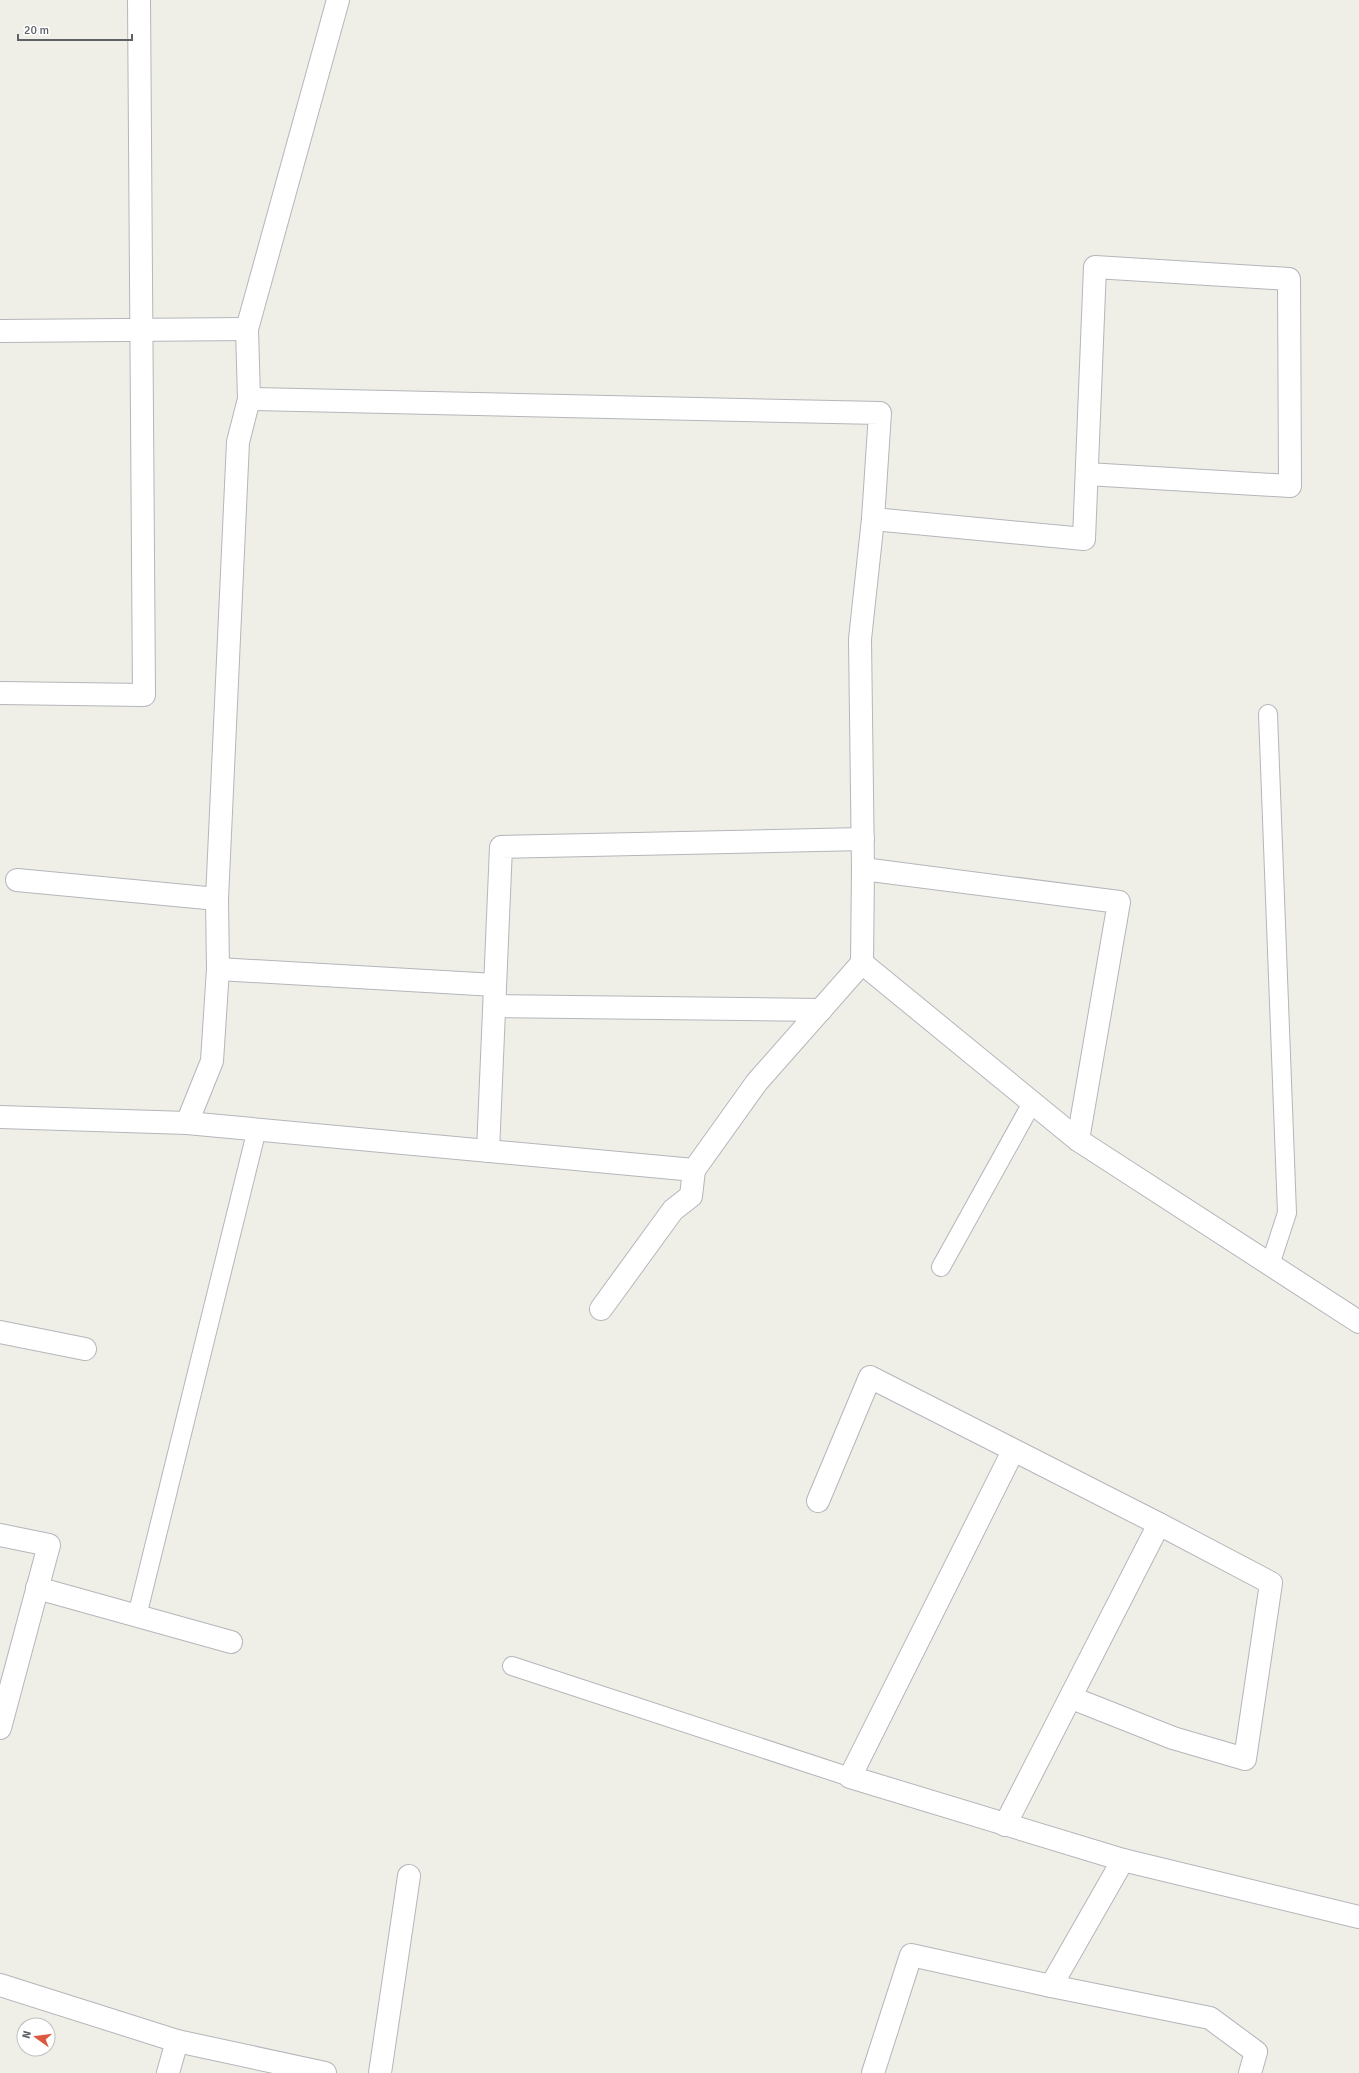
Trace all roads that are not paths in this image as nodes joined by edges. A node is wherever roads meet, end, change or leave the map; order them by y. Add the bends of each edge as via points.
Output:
1 (139, 0) edge
2 (338, 0) edge
3 (247, 329) junction
4 (143, 330) junction
5 (0, 331) edge
6 (249, 399) junction
7 (1087, 474) junction
8 (873, 519) junction
9 (0, 693) edge
10 (1268, 714) dead end
11 (863, 839) junction
12 (863, 868) junction
13 (17, 880) dead end
14 (218, 899) junction
15 (862, 963) junction
16 (218, 969) junction
17 (495, 996) junction
18 (821, 1010) junction
19 (1032, 1103) junction
20 (0, 1117) edge
21 (187, 1123) junction
22 (257, 1129) junction
23 (1078, 1140) junction
24 (488, 1151) junction
25 (694, 1170) junction
26 (1270, 1265) junction
27 (941, 1267) dead end
28 (601, 1309) dead end
29 (1359, 1322) edge
30 (0, 1332) edge
31 (84, 1349) dead end
32 (1013, 1451) junction
33 (818, 1501) dead end
34 (1160, 1524) junction
35 (0, 1535) edge
36 (37, 1588) junction
37 (137, 1616) junction
38 (232, 1642) dead end
39 (512, 1666) dead end
40 (1072, 1698) junction
41 (0, 1728) edge
42 (850, 1776) junction
43 (1005, 1825) junction
44 (1123, 1860) junction
45 (409, 1876) dead end
46 (1359, 1917) edge
47 (0, 1985) edge
48 (1051, 1986) junction
49 (177, 2041) junction
50 (168, 2073) edge
51 (325, 2073) edge
52 (380, 2073) edge
53 (873, 2073) edge
54 (1250, 2073) edge

1 - 4 street
2 - 3 street
3 - 4 street
3 - 6 street
4 - 5 street
4 - 9 street via 144,695
6 - 8 street via 880,413
6 - 14 street via 238,442
7 - 7 street via 1096,267 1289,279 1290,486
7 - 8 street via 1084,538
8 - 11 street via 860,639
10 - 26 lane via 1287,1213
11 - 12 street
11 - 17 street via 501,847
12 - 15 street
12 - 23 street via 1119,902
13 - 14 street
14 - 16 street
15 - 18 street
15 - 19 street
16 - 17 street
16 - 21 street via 212,1061
17 - 18 street
17 - 24 street
18 - 25 street via 757,1082
19 - 23 street
19 - 27 lane
20 - 21 street
21 - 22 street
22 - 24 street
22 - 37 lane
23 - 26 street
24 - 25 street
25 - 28 street via 691,1196 673,1210
26 - 29 street
30 - 31 street
32 - 33 street via 870,1377
32 - 34 street
32 - 42 street
34 - 40 street
34 - 40 street via 1271,1583 1245,1759 1173,1738
35 - 36 street via 49,1545
36 - 37 street
36 - 41 street
37 - 38 street
39 - 42 lane
40 - 43 street
42 - 43 street
43 - 44 street
44 - 46 street
44 - 48 street
45 - 52 street
47 - 49 street
48 - 53 street via 912,1956
48 - 54 street via 1210,2018 1256,2052
49 - 50 street
49 - 51 street

